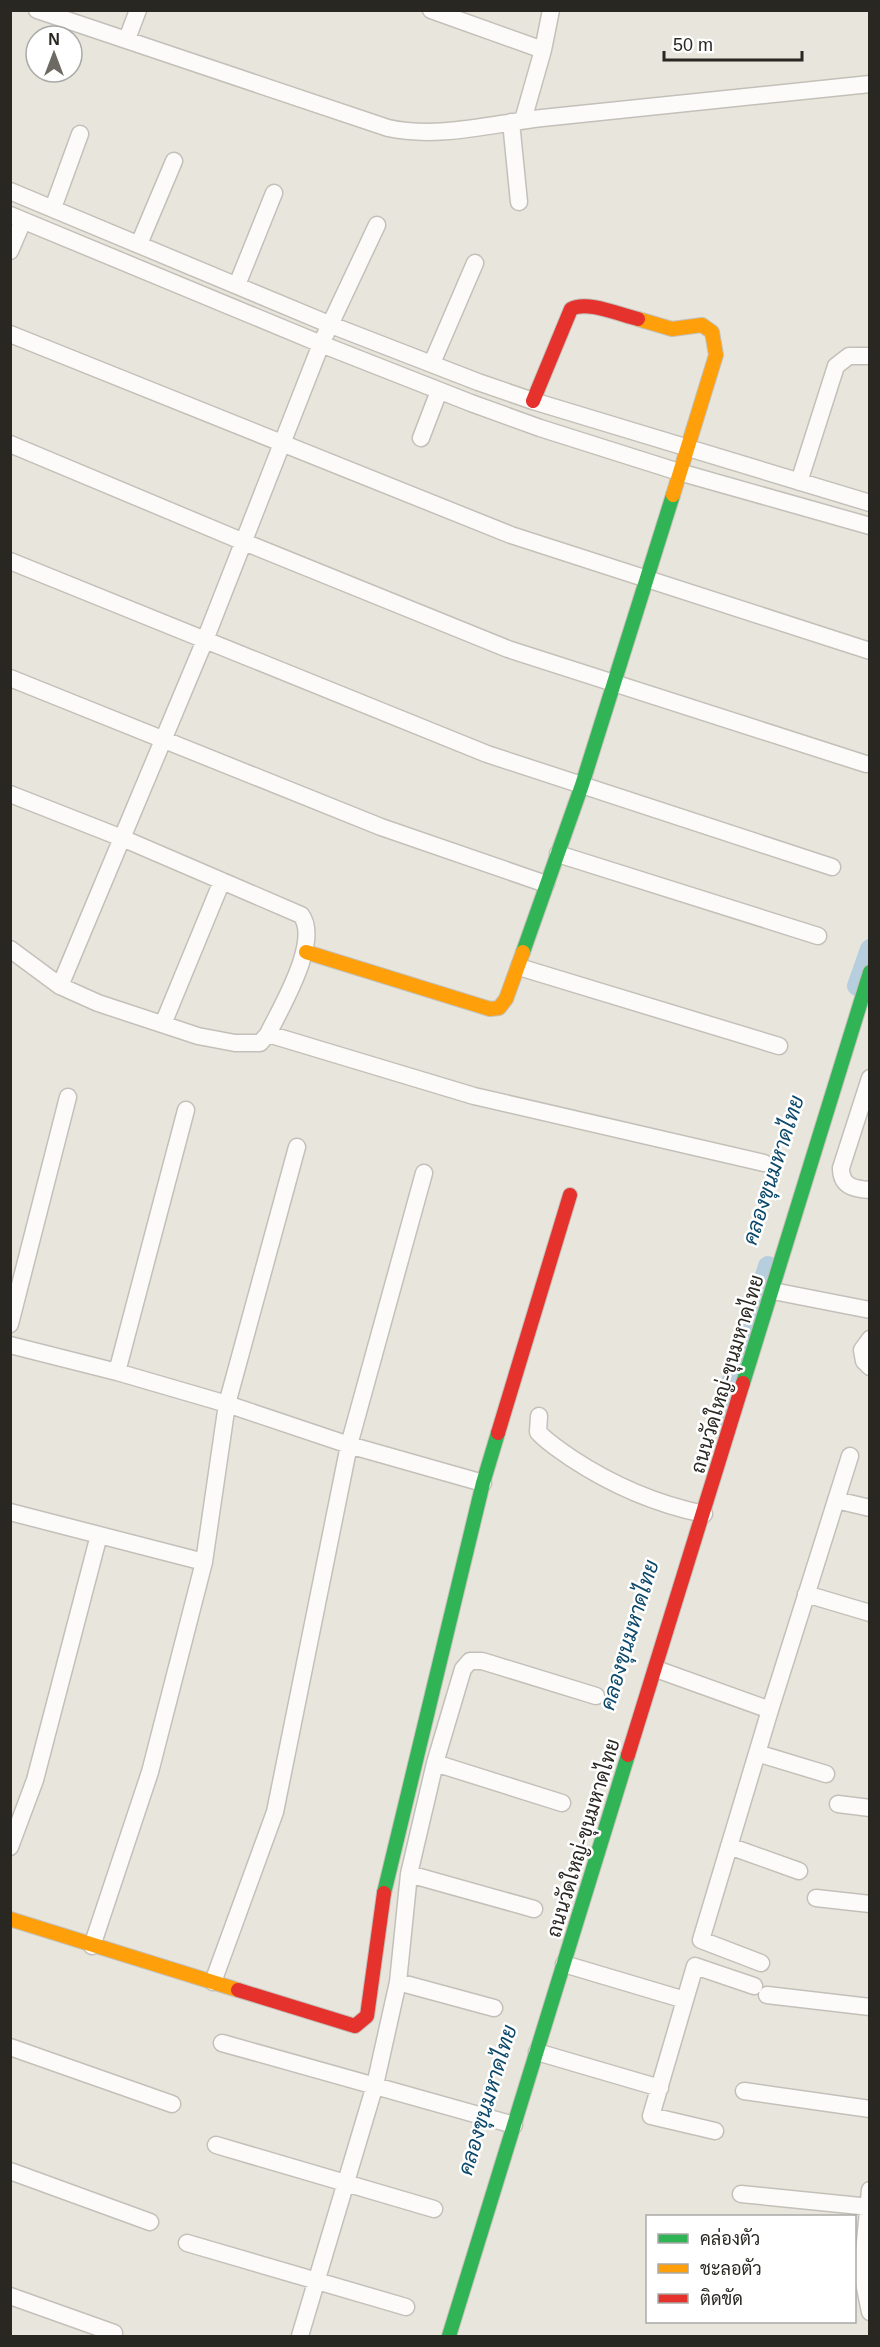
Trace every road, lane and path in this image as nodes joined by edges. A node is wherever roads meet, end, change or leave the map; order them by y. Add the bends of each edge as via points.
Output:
1 (37, 10) edge
2 (138, 10) edge
3 (431, 10) edge
4 (551, 10) edge
5 (127, 39) junction
6 (543, 50) junction
7 (870, 84) edge
8 (517, 121) junction
9 (81, 134) dead end
10 (174, 161) dead end
11 (10, 191) edge
12 (274, 193) dead end
13 (519, 202) dead end
14 (53, 208) junction
15 (17, 218) edge
16 (377, 225) dead end
17 (139, 244) junction
18 (10, 251) edge
19 (475, 263) dead end
20 (193, 267) junction
21 (237, 285) junction
22 (184, 286) junction
23 (331, 325) junction
24 (10, 334) edge
25 (321, 344) junction
26 (870, 356) edge
27 (432, 363) junction
28 (439, 391) junction
29 (533, 401) junction
30 (421, 438) dead end
31 (10, 444) edge
32 (281, 444) junction
33 (687, 449) junction
34 (680, 472) junction
35 (799, 482) junction
36 (870, 503) edge
37 (870, 525) edge
38 (244, 542) junction
39 (10, 561) edge
40 (646, 578) junction
41 (205, 640) junction
42 (870, 651) edge
43 (10, 678) edge
44 (614, 683) junction
45 (163, 739) junction
46 (866, 764) dead end
47 (582, 785) junction
48 (10, 794) edge
49 (122, 838) junction
50 (558, 854) junction
51 (832, 867) dead end
52 (222, 881) junction
53 (546, 884) junction
54 (818, 936) dead end
55 (10, 949) edge
56 (306, 952) junction
57 (519, 967) junction
58 (870, 972) edge
59 (60, 986) junction
60 (163, 1024) junction
61 (268, 1034) junction
62 (778, 1046) dead end
63 (870, 1078) edge
64 (68, 1097) dead end
65 (186, 1110) dead end
66 (297, 1147) dead end
67 (765, 1163) dead end
68 (424, 1173) dead end
69 (870, 1190) edge
70 (570, 1195) dead end
71 (772, 1292) junction
72 (870, 1310) edge
73 (10, 1324) edge
74 (870, 1339) edge
75 (10, 1345) edge
76 (870, 1367) edge
77 (117, 1372) junction
78 (227, 1404) junction
79 (539, 1416) dead end
80 (349, 1445) junction
81 (850, 1456) dead end
82 (483, 1483) junction
83 (836, 1500) junction
84 (870, 1508) edge
85 (10, 1512) edge
86 (698, 1513) junction
87 (99, 1535) junction
88 (204, 1562) junction
89 (806, 1594) junction
90 (870, 1613) edge
91 (656, 1669) junction
92 (596, 1696) dead end
93 (770, 1710) junction
94 (757, 1753) junction
95 (435, 1763) junction
96 (826, 1774) dead end
97 (562, 1803) dead end
98 (838, 1804) dead end
99 (870, 1808) edge
100 (729, 1846) junction
101 (10, 1847) edge
102 (799, 1870) dead end
103 (409, 1874) junction
104 (816, 1898) dead end
105 (870, 1904) edge
106 (534, 1910) dead end
107 (10, 1919) edge
108 (92, 1946) junction
109 (761, 1963) dead end
110 (564, 1964) junction
111 (213, 1982) junction
112 (398, 1982) junction
113 (685, 2000) junction
114 (870, 2007) edge
115 (494, 2008) dead end
116 (222, 2043) dead end
117 (10, 2047) edge
118 (537, 2052) junction
119 (375, 2085) junction
120 (660, 2088) junction
121 (744, 2091) dead end
122 (171, 2104) dead end
123 (870, 2109) edge
124 (514, 2125) junction
125 (715, 2131) dead end
126 (216, 2145) dead end
127 (10, 2171) edge
128 (346, 2183) junction
129 (741, 2194) dead end
130 (869, 2201) edge
131 (434, 2209) dead end
132 (150, 2222) dead end
133 (187, 2243) dead end
134 (317, 2281) junction
135 (10, 2296) edge
136 (406, 2307) dead end
137 (865, 2309) edge
138 (114, 2333) dead end
139 (300, 2337) edge
140 (449, 2337) edge

1 - 5 street
2 - 5 street
3 - 6 street
4 - 6 street
5 - 8 street via 388,128 423,133
6 - 8 street
7 - 8 street
8 - 13 street
9 - 14 street
10 - 17 street
11 - 14 street
12 - 21 street
14 - 17 street
15 - 18 street
15 - 22 street
16 - 23 street
17 - 20 street
19 - 27 street
20 - 21 street
20 - 22 street
21 - 23 street
22 - 25 street
23 - 25 street
23 - 27 street
24 - 32 street
25 - 28 street
25 - 32 street
26 - 35 street via 849,356 836,366
27 - 29 street
28 - 30 street
28 - 34 street
29 - 33 street
29 - 33 street via 568,311 573,307 590,306 672,329 702,325 712,332 716,355
31 - 38 street
32 - 38 street
32 - 40 street via 511,535
33 - 34 street
33 - 35 street
34 - 37 street
34 - 40 street
35 - 36 street
38 - 41 street
38 - 44 street via 508,649
39 - 41 street
40 - 42 street
40 - 44 street
41 - 45 street
41 - 47 street via 487,754
43 - 45 street
44 - 46 street
44 - 47 street
45 - 49 street
45 - 53 street via 381,827
47 - 50 street
47 - 51 street
48 - 49 street
49 - 52 street
49 - 59 street
50 - 53 street
50 - 54 street
52 - 56 street via 301,915 307,930
52 - 60 street
53 - 57 street
55 - 59 street
56 - 57 street via 494,1009 500,1008 506,999
56 - 61 street
57 - 62 street
58 - 71 street, ถนนวัดใหญ่-ขุนมหาดไทย
59 - 60 street
60 - 61 street via 198,1036 248,1044 260,1043
61 - 67 street via 474,1096
63 - 69 street via 841,1173 848,1185
64 - 73 street
65 - 77 street
66 - 78 street
68 - 80 street
70 - 82 street
71 - 72 street
71 - 86 street, ถนนวัดใหญ่-ขุนมหาดไทย
74 - 76 street via 862,1356
75 - 77 street
77 - 78 street
78 - 80 street
78 - 88 street
79 - 86 street via 538,1432 545,1440 594,1473 633,1493
80 - 82 street
80 - 111 street via 275,1812
81 - 83 street
82 - 111 street via 385,1885 367,2016 355,2026
83 - 84 street
83 - 89 street
85 - 87 street
86 - 91 street, ถนนวัดใหญ่-ขุนมหาดไทย
87 - 88 street
87 - 101 street via 35,1779
88 - 108 street via 150,1772
89 - 90 street
89 - 93 street
91 - 93 street
91 - 110 street, ถนนวัดใหญ่-ขุนมหาดไทย
92 - 95 street via 482,1661 470,1661 463,1669
93 - 94 street
94 - 96 street
94 - 100 street
95 - 97 street
95 - 103 street
98 - 99 street
100 - 102 street
100 - 109 street via 701,1940
103 - 106 street
103 - 112 street
104 - 105 street
107 - 108 street
108 - 111 street
110 - 113 street
110 - 118 street, ถนนวัดใหญ่-ขุนมหาดไทย
112 - 115 street
112 - 119 street
113 - 114 street via 695,1966 760,1991
113 - 120 street
116 - 119 street
117 - 122 street
118 - 120 street
118 - 124 street, ถนนวัดใหญ่-ขุนมหาดไทย
119 - 124 street
119 - 128 street
120 - 125 street via 651,2115
121 - 123 street
124 - 140 street, ถนนวัดใหญ่-ขุนมหาดไทย
126 - 128 street
127 - 132 street
128 - 131 street
128 - 134 street
129 - 130 street
130 - 137 street via 862,2273
133 - 134 street
134 - 136 street
134 - 139 street
135 - 138 street

